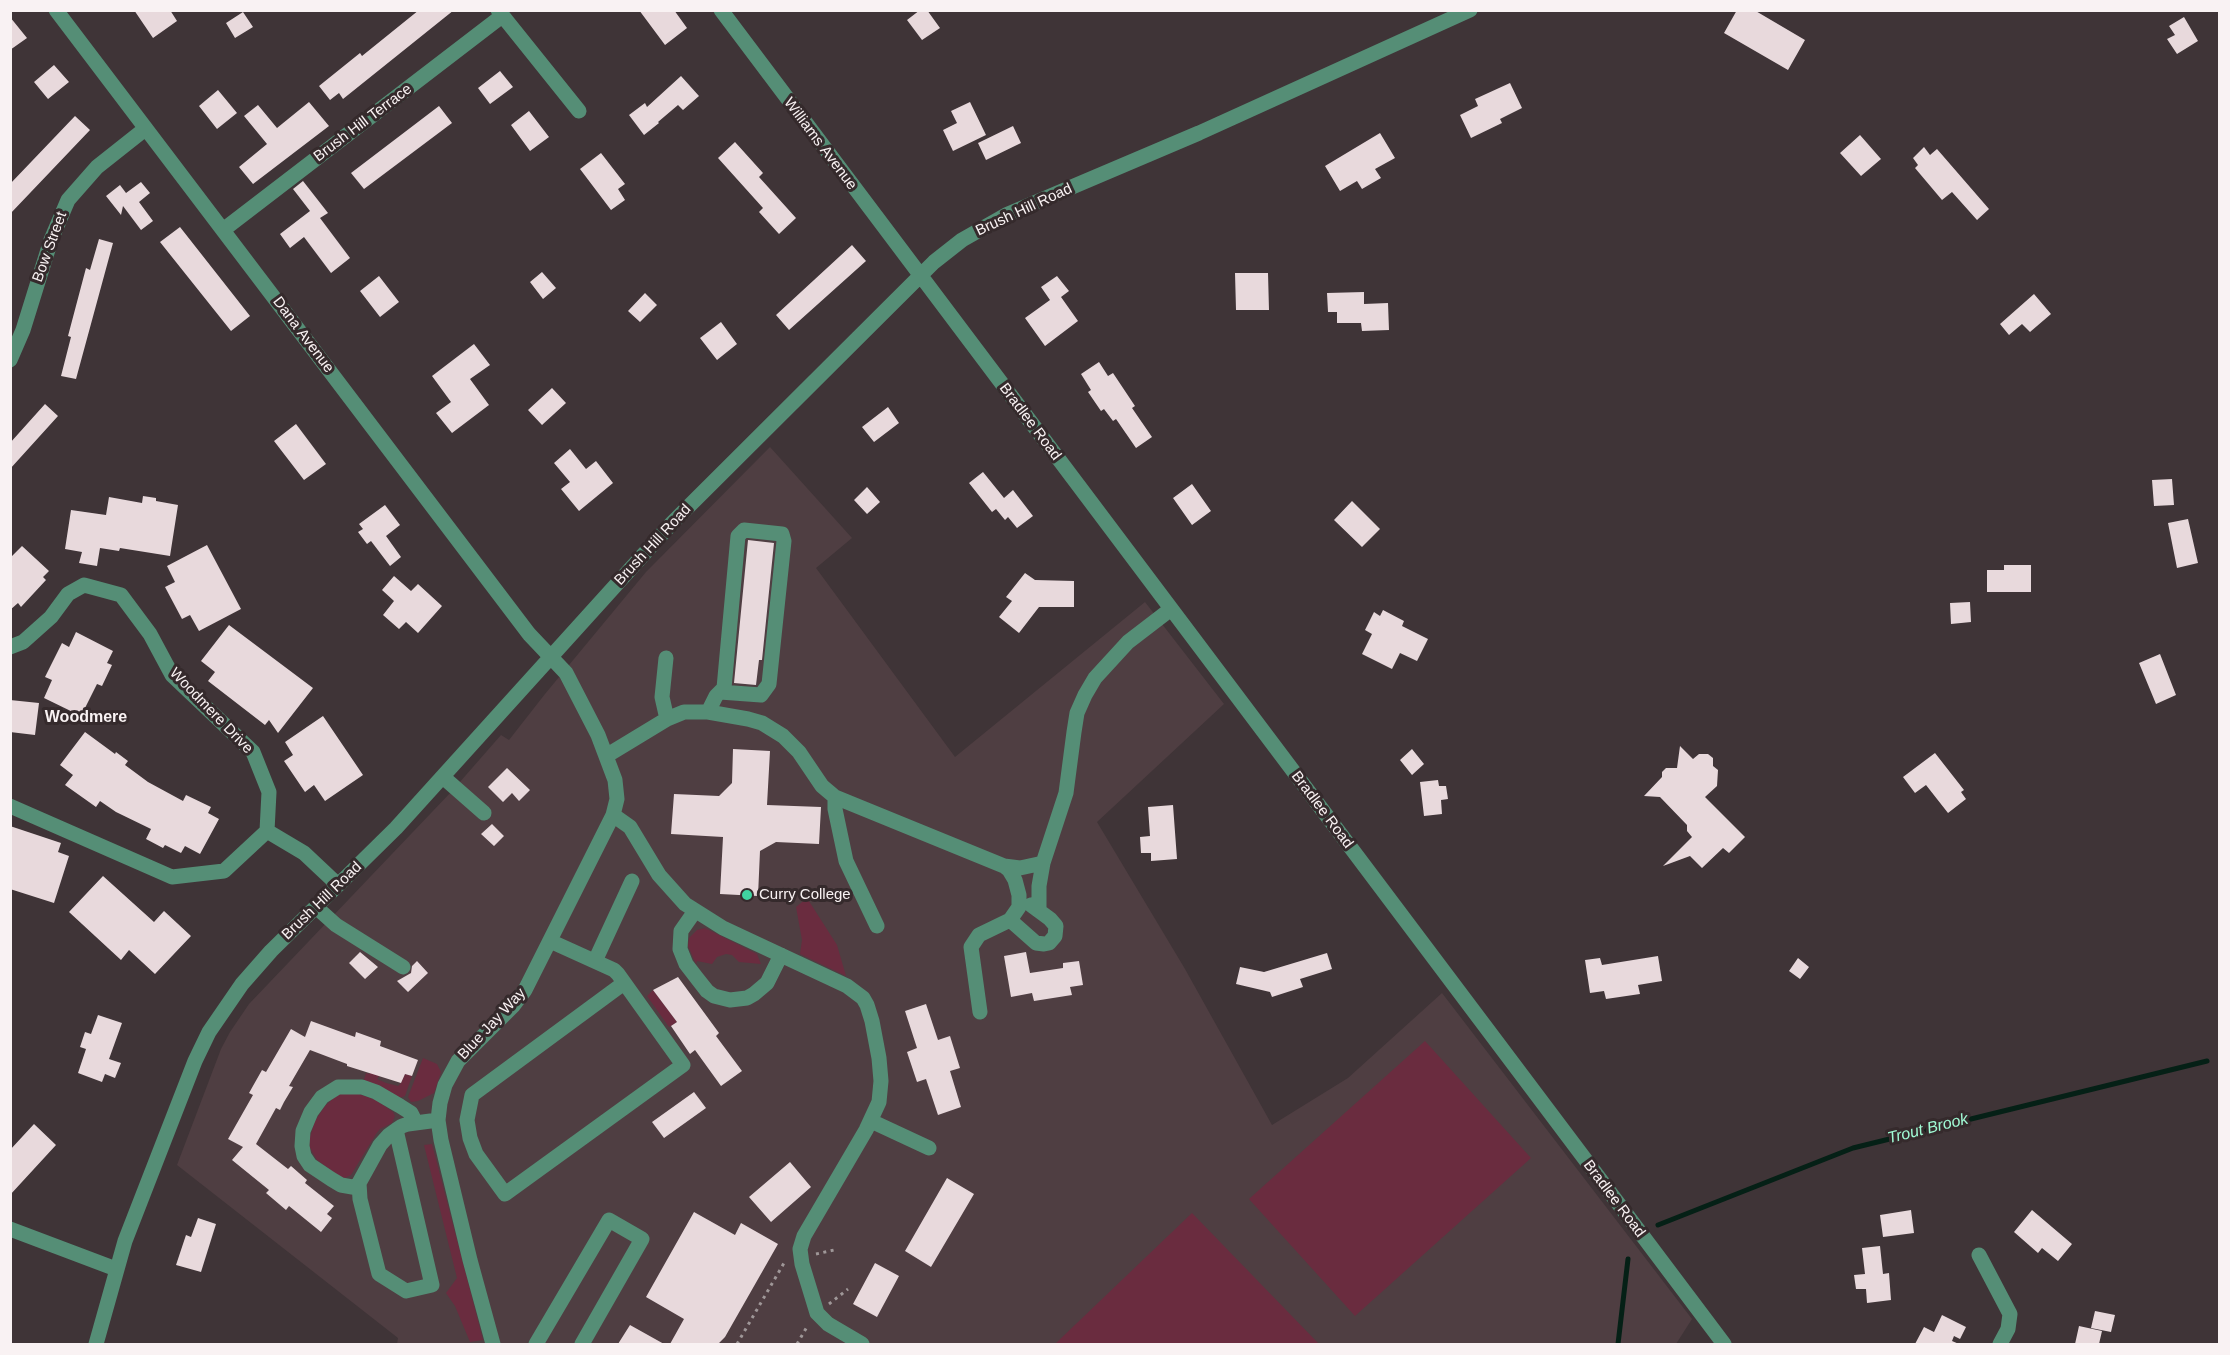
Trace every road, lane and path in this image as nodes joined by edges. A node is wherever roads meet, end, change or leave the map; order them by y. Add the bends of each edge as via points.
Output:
1 (56, 10) edge
2 (721, 10) edge
3 (1470, 10) edge
4 (500, 13) edge
5 (579, 111) dead end
6 (145, 129) junction
7 (223, 230) junction
8 (920, 276) junction
9 (10, 360) edge
10 (1171, 609) junction
11 (10, 647) edge
12 (552, 657) junction
13 (666, 658) dead end
14 (720, 692) junction
15 (708, 711) junction
16 (667, 719) junction
17 (606, 756) junction
18 (443, 777) junction
19 (835, 797) junction
20 (10, 806) edge
21 (484, 813) dead end
22 (613, 815) junction
23 (267, 831) junction
24 (1043, 863) junction
25 (1004, 866) junction
26 (632, 881) dead end
27 (338, 885) junction
28 (1019, 896) junction
29 (316, 907) junction
30 (695, 911) junction
31 (1040, 911) junction
32 (1010, 920) junction
33 (877, 926) dead end
34 (550, 941) junction
35 (782, 955) junction
36 (595, 961) junction
37 (403, 967) dead end
38 (624, 983) junction
39 (980, 1012) dead end
40 (438, 1120) junction
41 (871, 1120) junction
42 (415, 1121) junction
43 (396, 1130) junction
44 (929, 1148) dead end
45 (358, 1188) junction
46 (10, 1230) edge
47 (834, 1250) dead end
48 (1979, 1255) dead end
49 (800, 1256) junction
50 (116, 1269) junction
51 (96, 1344) edge
52 (494, 1344) edge
53 (536, 1344) edge
54 (582, 1344) edge
55 (737, 1344) edge
56 (862, 1344) edge
57 (1724, 1344) edge
58 (2000, 1344) edge

1 - 6 street, Dana Avenue
2 - 8 street, Williams Avenue
3 - 8 street, Brush Hill Road via 1006,215 962,240
4 - 5 street
4 - 7 street, Brush Hill Terrace
6 - 7 street, Dana Avenue
6 - 9 street, Bow Street via 97,167 68,200
7 - 12 street, Dana Avenue via 529,634
8 - 10 street, Bradlee Road
8 - 12 street, Brush Hill Road via 672,523
10 - 24 street via 1128,642 1085,695 1076,723 1066,794
10 - 57 street, Bradlee Road
11 - 23 street, Woodmere Drive via 23,642 51,617 68,594 84,585 121,595 150,634 172,675 253,752 269,792
12 - 17 street, Blue Jay Way via 573,685
12 - 18 street, Brush Hill Road
13 - 16 street via 662,697
14 - 14 street via 724,688 738,536 744,530 782,534 769,684 761,695
14 - 15 street
15 - 16 street via 684,712
15 - 19 street via 774,729 792,744 822,786
16 - 17 street
17 - 22 street, Blue Jay Way via 616,790
18 - 21 street
18 - 27 street, Brush Hill Road
19 - 25 street
19 - 33 street via 846,861
20 - 23 street via 172,878 224,871
22 - 30 street via 630,827 659,875
22 - 34 street, Blue Jay Way
23 - 27 street via 304,853
24 - 25 street
24 - 31 street
25 - 28 street via 1012,875
26 - 36 street
27 - 29 street, Brush Hill Road
28 - 31 street
28 - 32 street via 1019,907
29 - 37 street via 336,925
29 - 50 street, Brush Hill Road via 270,951 209,1032
30 - 35 street
30 - 35 street via 681,931 680,949 696,977 714,996 730,1000 754,994 767,983
31 - 32 street via 1056,926 1056,936 1044,944
32 - 39 street via 979,935 971,947
34 - 36 street
34 - 40 street, Blue Jay Way via 519,998 452,1070 442,1093
35 - 41 street via 847,986 867,1005 881,1081 879,1102
36 - 38 street via 614,970
38 - 38 street via 683,1065 505,1194 476,1154 470,1138 467,1120 472,1095
40 - 42 street
40 - 52 street, Blue Jay Way
41 - 44 street
41 - 49 street via 804,1236
42 - 43 street
42 - 45 street via 411,1113 362,1087 338,1087 322,1097 303,1131 304,1156 310,1165 341,1185
43 - 45 street via 380,1145
43 - 45 street via 432,1285 406,1291 379,1274
46 - 50 street
47 - 49 path
48 - 58 street via 2010,1314
49 - 55 path via 786,1260
49 - 56 street via 817,1313
50 - 51 street, Brush Hill Road
53 - 54 street via 609,1220 642,1239

